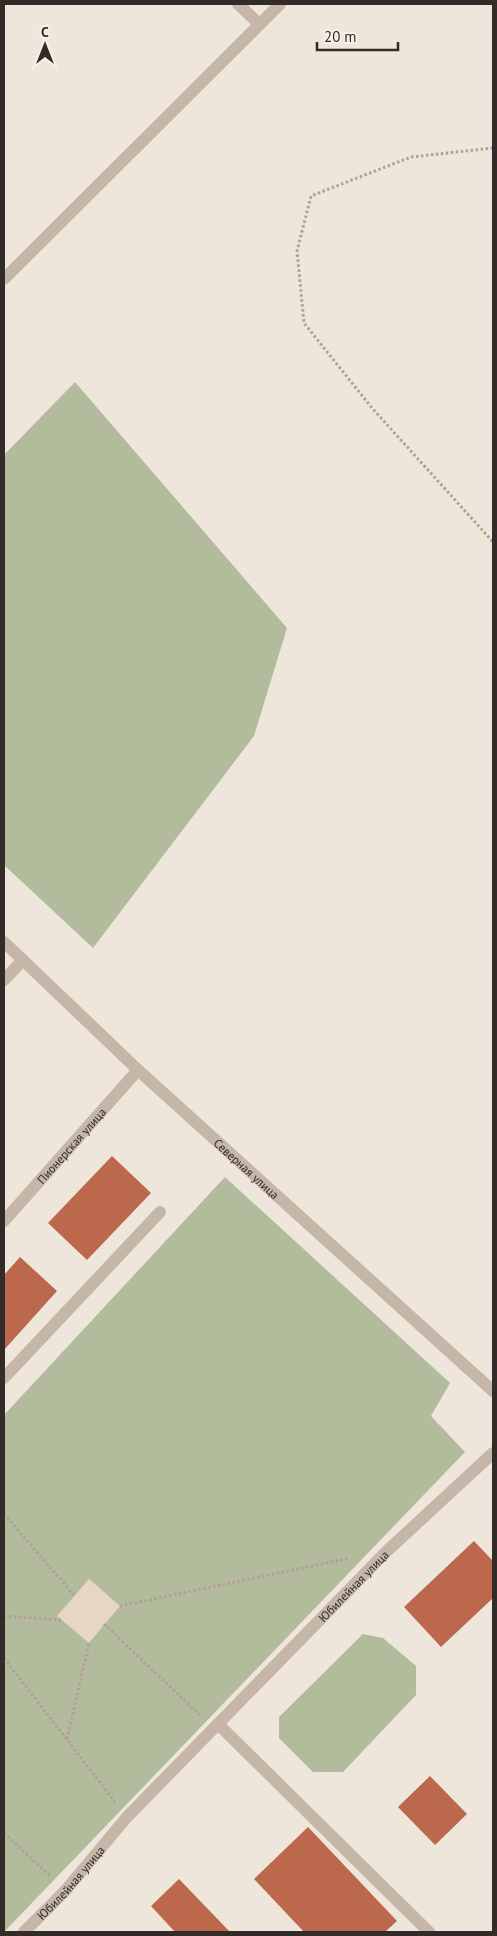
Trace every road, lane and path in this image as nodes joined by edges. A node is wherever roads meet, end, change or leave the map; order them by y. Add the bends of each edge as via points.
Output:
1 (238, 4) edge
2 (280, 4) edge
3 (259, 24) junction
4 (493, 148) edge
5 (4, 279) edge
6 (493, 542) edge
7 (4, 942) edge
8 (23, 960) junction
9 (4, 980) edge
10 (138, 1070) junction
11 (160, 1212) dead end
12 (4, 1220) edge
13 (4, 1378) edge
14 (493, 1391) edge
15 (493, 1453) edge
16 (4, 1514) edge
17 (387, 1551) junction
18 (74, 1595) dead end
19 (120, 1606) dead end
20 (4, 1616) edge
21 (62, 1620) dead end
22 (104, 1624) dead end
23 (89, 1643) dead end
24 (4, 1658) edge
25 (216, 1726) junction
26 (67, 1740) junction
27 (127, 1818) junction
28 (4, 1833) edge
29 (65, 1891) junction
30 (420, 1929) edge
31 (24, 1932) edge

1 - 3 street
2 - 3 street
3 - 5 street
4 - 6 path via 412,157 312,196 297,251 304,323 372,408
7 - 8 street, Северная улица
8 - 9 street
8 - 10 street, Северная улица
10 - 12 street, Пионерская улица
10 - 14 street, Северная улица
11 - 13 street
15 - 17 street, Юбилейная улица
16 - 18 path
17 - 19 path
17 - 25 street, Юбилейная улица
20 - 21 path
22 - 25 path
23 - 26 path
24 - 26 path
25 - 27 street, Юбилейная улица
25 - 30 street
26 - 27 path
27 - 29 street, Юбилейная улица
28 - 29 path
29 - 31 street, Юбилейная улица

